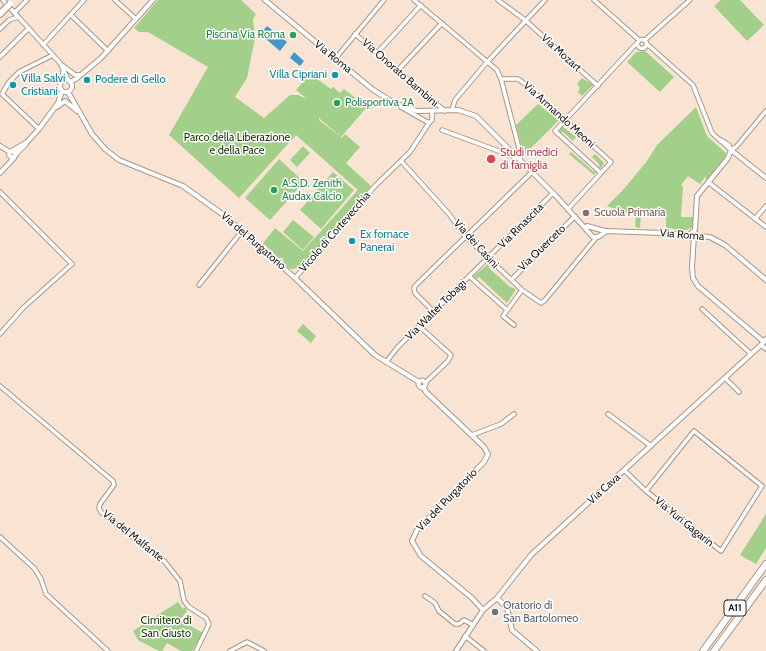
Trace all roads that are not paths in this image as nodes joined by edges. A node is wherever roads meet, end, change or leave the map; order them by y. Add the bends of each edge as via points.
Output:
1 (3, 0) edge
2 (27, 0) edge
3 (84, 0) edge
4 (115, 0) edge
5 (153, 0) edge
6 (384, 0) edge
7 (414, 0) edge
8 (498, 0) edge
9 (545, 0) edge
10 (594, 0) edge
11 (690, 0) edge
12 (267, 1) edge
13 (10, 4) edge
14 (421, 5) junction
15 (14, 13) junction
16 (0, 14) edge
17 (71, 15) junction
18 (18, 17) junction
19 (136, 19) junction
20 (525, 20) junction
21 (442, 23) junction
22 (0, 29) edge
23 (28, 29) junction
24 (356, 34) junction
25 (638, 43) junction
26 (645, 44) junction
27 (43, 45) junction
28 (108, 51) junction
29 (377, 53) junction
30 (53, 55) junction
31 (0, 57) edge
32 (335, 59) junction
33 (488, 61) junction
34 (60, 62) junction
35 (398, 70) junction
36 (82, 74) junction
37 (501, 78) junction
38 (63, 81) junction
39 (69, 82) junction
40 (598, 86) junction
41 (67, 91) junction
42 (401, 106) junction
43 (57, 108) junction
44 (452, 110) junction
45 (444, 111) junction
46 (432, 112) junction
47 (50, 114) junction
48 (80, 114) junction
49 (765, 114) edge
50 (565, 120) junction
51 (429, 123) junction
52 (39, 129) junction
53 (442, 130) dead end
54 (0, 147) edge
55 (731, 150) junction
56 (12, 154) junction
57 (520, 159) junction
58 (401, 161) junction
59 (532, 172) junction
60 (0, 173) edge
61 (601, 173) junction
62 (766, 178) edge
63 (708, 182) junction
64 (0, 192) edge
65 (553, 193) junction
66 (766, 206) edge
67 (568, 209) junction
68 (575, 216) junction
69 (755, 219) junction
70 (766, 227) edge
71 (598, 229) junction
72 (242, 231) junction
73 (592, 231) junction
74 (607, 231) junction
75 (695, 233) junction
76 (600, 234) junction
77 (465, 236) junction
78 (596, 238) junction
79 (488, 259) junction
80 (470, 277) junction
81 (295, 278) junction
82 (510, 280) junction
83 (766, 280) edge
84 (199, 284) dead end
85 (522, 290) junction
86 (506, 309) junction
87 (702, 309) dead end
88 (434, 312) junction
89 (514, 325) dead end
90 (419, 326) junction
91 (0, 334) edge
92 (764, 342) edge
93 (766, 348) edge
94 (751, 354) junction
95 (386, 362) junction
96 (725, 378) junction
97 (424, 385) junction
98 (0, 386) edge
99 (739, 392) dead end
100 (514, 414) dead end
101 (608, 414) dead end
102 (472, 436) junction
103 (651, 446) junction
104 (624, 471) junction
105 (646, 491) junction
106 (0, 537) edge
107 (766, 564) edge
108 (766, 580) edge
109 (425, 596) dead end
110 (497, 598) junction
111 (483, 610) junction
112 (473, 625) junction
113 (465, 636) junction
114 (108, 651) edge
115 (196, 651) edge
116 (230, 651) edge
117 (264, 651) edge
118 (456, 651) edge
119 (484, 651) edge
120 (538, 651) edge
121 (703, 651) edge
122 (714, 651) edge

1 - 15 street
2 - 15 street
3 - 17 street
4 - 19 street
5 - 19 street
6 - 24 street
7 - 14 street
8 - 20 street, Via Mozart
9 - 20 street
10 - 25 street
11 - 26 street
12 - 32 street, Via Roma
13 - 16 highway
14 - 21 street
14 - 29 street
15 - 18 street
17 - 27 street
17 - 28 street
18 - 22 street via 9,20
18 - 23 street
19 - 28 street
20 - 33 street
20 - 40 street, Via Mozart
21 - 33 street
21 - 35 street
23 - 27 street
23 - 31 street
24 - 29 street, Via Onorato Bambini
24 - 32 street
25 - 26 street
25 - 26 street
25 - 40 street
26 - 55 street via 693,85 712,133 729,145
27 - 30 street
28 - 36 street
29 - 35 street, Via Onorato Bambini
30 - 34 street
30 - 52 street via 19,72 2,94
32 - 42 street, Via Roma via 383,97
33 - 37 street
33 - 44 street via 456,100
34 - 36 street via 75,75
34 - 38 street
34 - 39 street
35 - 45 street, Via Onorato Bambini
36 - 39 street
37 - 50 street, Via Armando Meoni via 518,79
37 - 57 street
38 - 39 street
38 - 41 street via 60,85
39 - 41 street via 72,85
40 - 50 street
41 - 43 street
41 - 47 street
41 - 48 street
42 - 46 street, Via Roma
42 - 51 street, Via Roma
43 - 47 street
43 - 48 street via 66,101
44 - 45 street, Via Roma
44 - 57 street, Via Roma via 476,116
45 - 46 street, Via Roma
46 - 51 street via 432,120
47 - 52 street
48 - 72 street, Via del Purgatorio via 92,134 119,160 182,186
49 - 55 street
50 - 61 street, Via Armando Meoni via 611,162
50 - 61 street via 555,131
51 - 58 street via 421,138
52 - 56 street
53 - 57 street
54 - 56 street
55 - 62 street
55 - 63 street via 728,158
56 - 60 street
57 - 59 street, Via Roma
58 - 77 street, Via dei Casini via 449,214
58 - 81 street, Vicolo di Cortevecchia via 375,186
59 - 65 street, Via Roma
59 - 77 street
61 - 67 street
63 - 69 street
63 - 75 street via 697,196
64 - 91 street via 72,264 23,308
65 - 67 street, Via Roma
65 - 79 street, Via Rinascita
66 - 69 street
67 - 68 street, Via Roma
68 - 73 street, Via Roma
68 - 82 street, Via Querceto
69 - 70 street
71 - 73 street, Via Roma
71 - 74 street, Via Roma
71 - 76 street
72 - 81 street, Via del Purgatorio
72 - 84 street
73 - 78 street, Via Roma
74 - 75 street, Via Roma via 686,235
74 - 76 street, Via Roma
75 - 83 street, Via Roma via 725,245
75 - 92 street via 692,268 693,278 698,286
76 - 78 street, Via Roma
77 - 79 street, Via dei Casini
77 - 88 street via 414,288 415,293
78 - 85 street, Via dei Casini via 545,300 540,303
79 - 80 street, Via Walter Tobagi
79 - 82 street, Via dei Casini
80 - 86 street
80 - 88 street, Via Walter Tobagi
81 - 95 street, Via del Purgatorio via 353,335
82 - 85 street, Via dei Casini
85 - 86 street
86 - 89 street via 503,316
87 - 94 street
88 - 90 street, Via Walter Tobagi
90 - 95 street, Via Walter Tobagi
90 - 97 street via 451,355
92 - 93 street
92 - 94 street, Via Cava
94 - 96 street, Via Cava
95 - 97 street, Via del Purgatorio via 419,382 420,387
96 - 99 street
96 - 103 street, Via Cava
97 - 102 street, Via del Purgatorio via 426,392
98 - 115 street, Via del Malfante via 113,480 114,485 99,508 165,562 180,581 184,601 206,618 209,624
100 - 102 street via 501,424
101 - 103 street
102 - 111 street, Via del Purgatorio via 486,450 487,458 417,530 412,541 429,564 472,598
103 - 104 street, Via Cava
104 - 105 street, Via Yuri Gagarin
104 - 110 street, Via Cava via 531,555
105 - 105 street, Via Yuri Gagarin via 694,431 762,486 720,551
106 - 114 street via 34,568 46,594
107 - 121 highway, A11
108 - 122 highway, A11
109 - 112 street via 435,604 438,612 455,624 460,624 464,620
110 - 111 street, Via Cava
110 - 120 street via 507,608 512,630
111 - 112 street, Via Cava
112 - 113 street, Via Cava
113 - 118 street, Via Cava
113 - 119 street
116 - 117 street via 247,642

